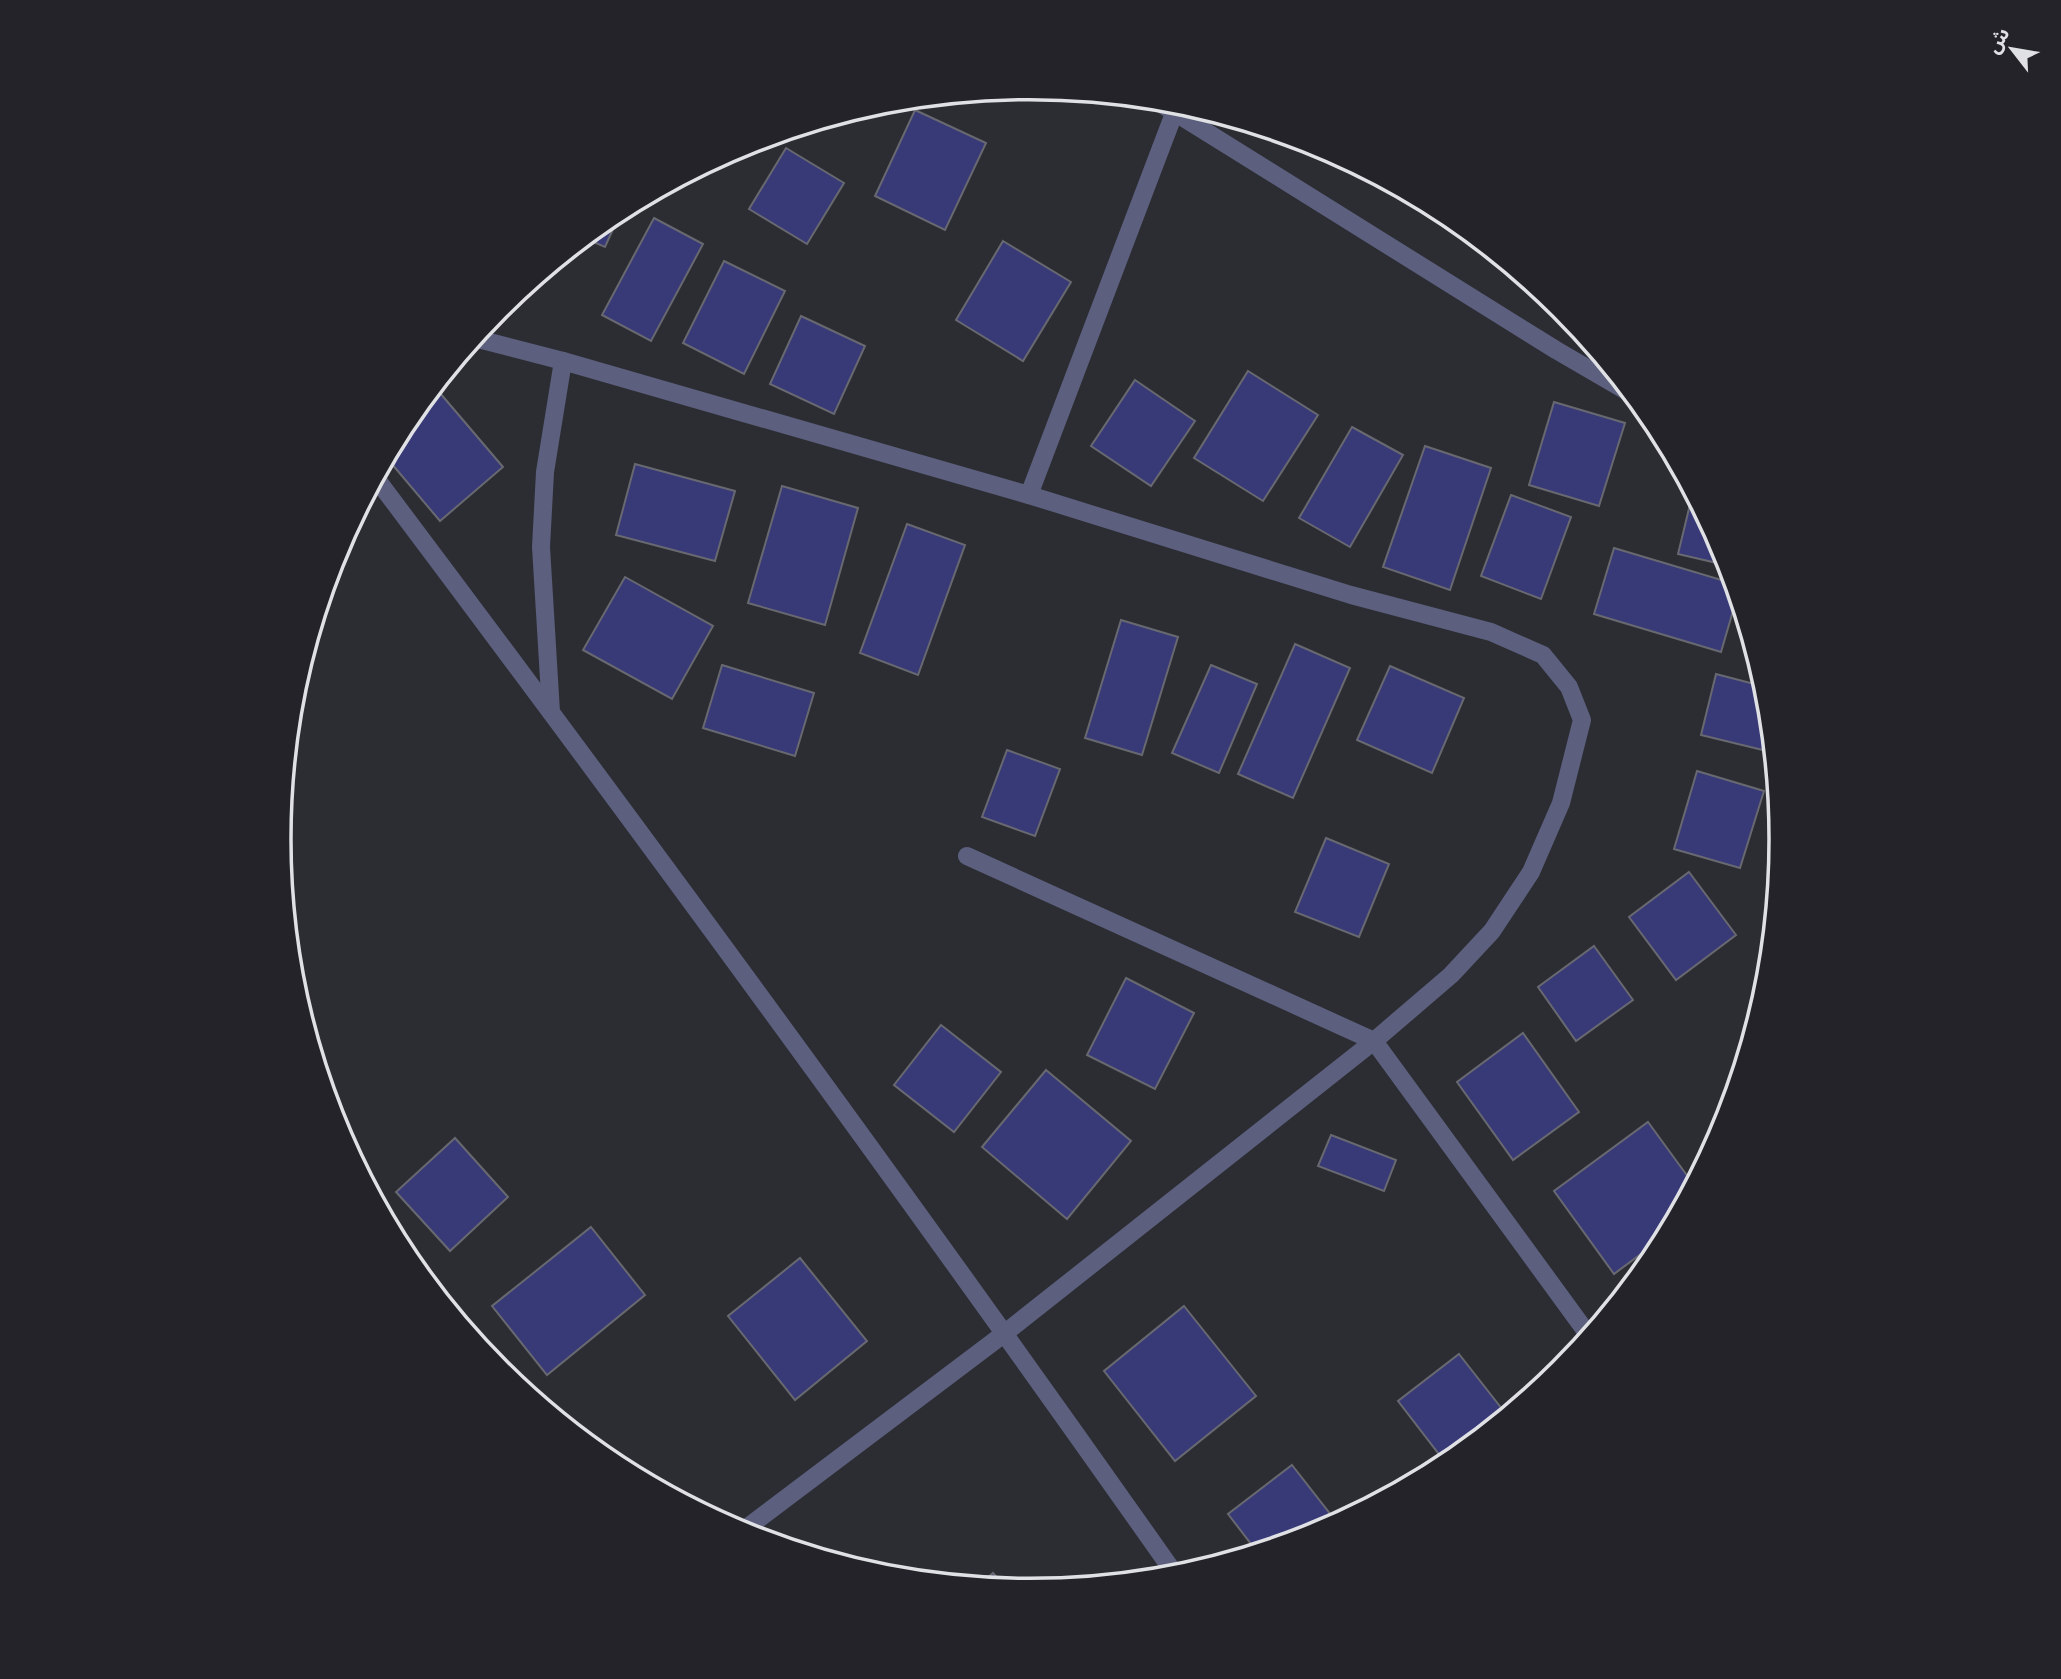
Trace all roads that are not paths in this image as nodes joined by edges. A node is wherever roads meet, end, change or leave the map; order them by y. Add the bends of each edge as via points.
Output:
1 (1173, 114) edge
2 (1194, 118) edge
3 (484, 341) edge
4 (563, 361) junction
5 (1612, 382) edge
6 (381, 486) edge
7 (1029, 495) junction
8 (551, 712) junction
9 (967, 856) dead end
10 (1374, 1041) junction
11 (1585, 1330) edge
12 (1005, 1333) junction
13 (751, 1525) edge
14 (1169, 1566) edge

1 - 7 street
2 - 5 street
3 - 4 street
4 - 7 street
4 - 8 street via 544,472 541,547
6 - 8 street
7 - 10 street via 1351,595 1491,632 1542,655 1569,687 1582,720 1561,803 1531,872 1492,931 1451,975
8 - 12 street
9 - 10 street
10 - 11 street
10 - 12 street
12 - 13 street
12 - 14 street

